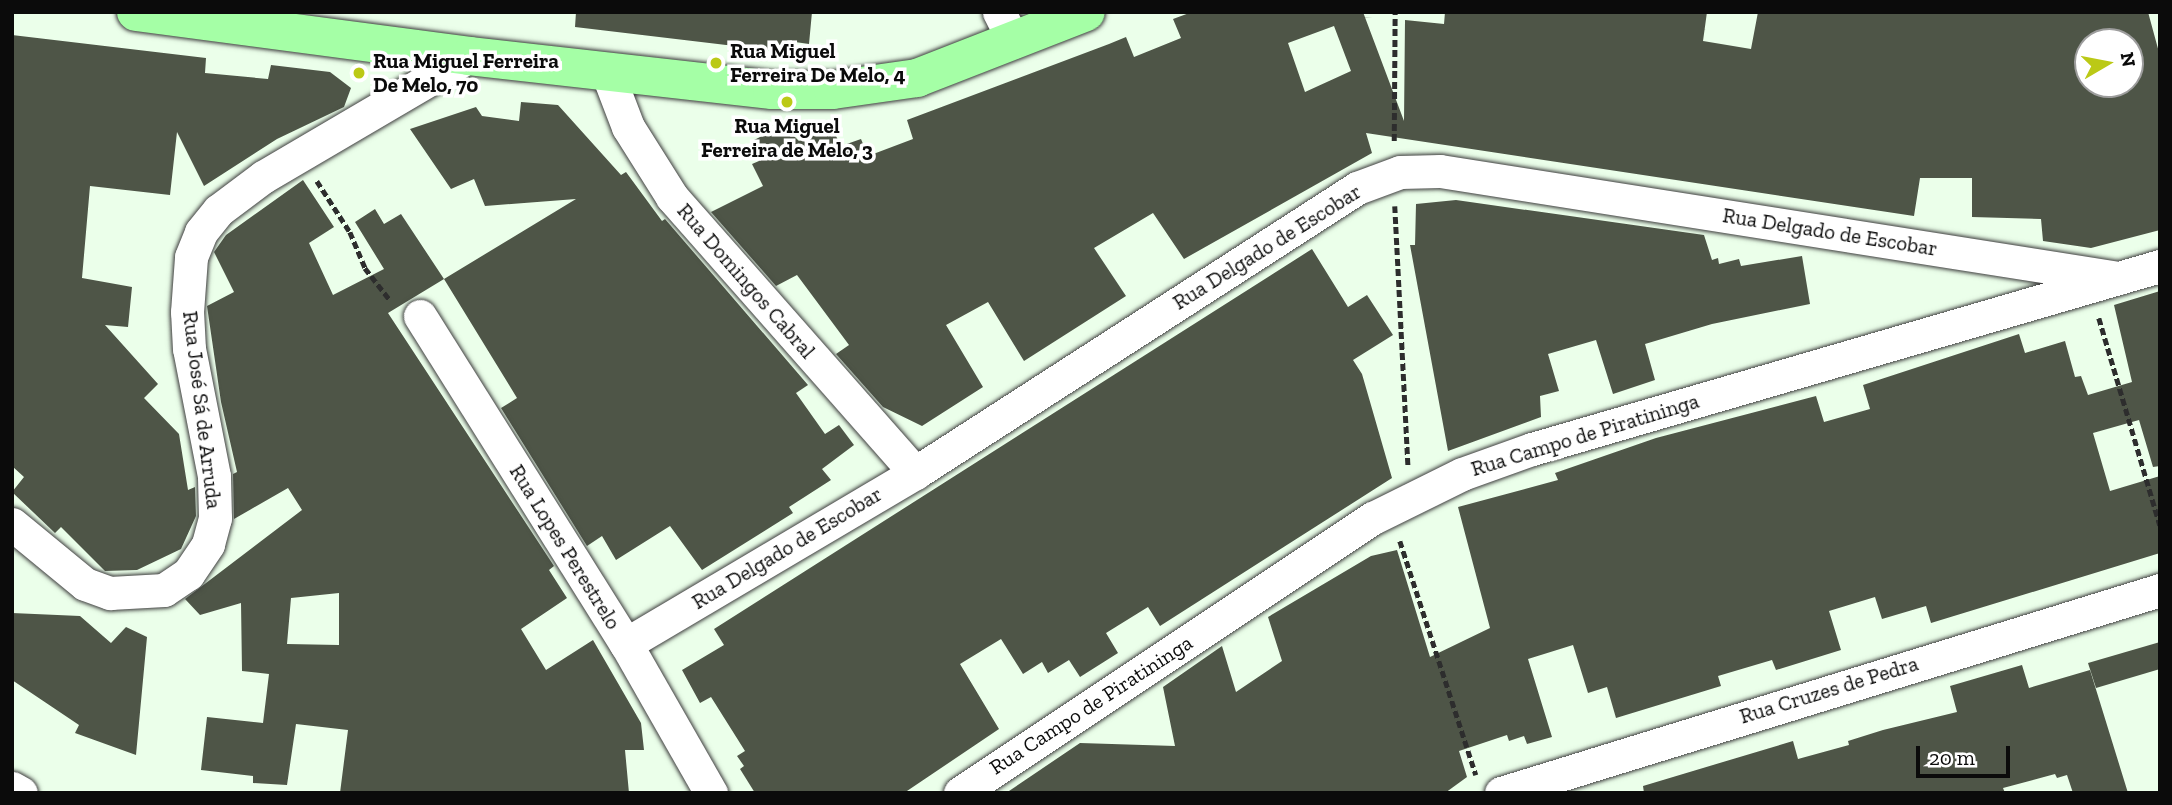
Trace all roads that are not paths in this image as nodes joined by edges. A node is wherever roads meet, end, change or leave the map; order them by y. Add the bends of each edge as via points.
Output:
1 (136, 12) edge
2 (1086, 12) edge
3 (1006, 27) edge
4 (469, 56) junction
5 (607, 72) junction
6 (2160, 265) edge
7 (2104, 282) junction
8 (420, 316) dead end
9 (915, 473) junction
10 (12, 524) edge
11 (2160, 590) edge
12 (626, 644) junction
13 (1489, 787) edge
14 (12, 788) edge
15 (706, 789) edge
16 (20, 793) edge
17 (960, 793) edge

1 - 4 main road
2 - 3 main road
3 - 5 main road via 917,78 833,90 772,90
4 - 5 main road
4 - 10 street, Rua José Sá de Arruda via 300,154 219,210 201,232 191,257 190,349 214,476 215,518 208,544 188,574 164,590 110,593 85,584
5 - 9 street, Rua Domingos Cabral via 628,127 672,197
6 - 7 street, Rua Campo de Piratininga
7 - 9 street, Rua Delgado de Escobar via 1440,171 1394,174 1357,188
7 - 17 street, Rua Campo de Piratininga via 1532,449 1462,474 1399,505
8 - 12 street, Rua Lopes Perestrelo
9 - 12 street, Rua Delgado de Escobar
11 - 13 street, Rua Cruzes de Pedra
12 - 15 street, Rua Lopes Perestrelo
14 - 16 street

